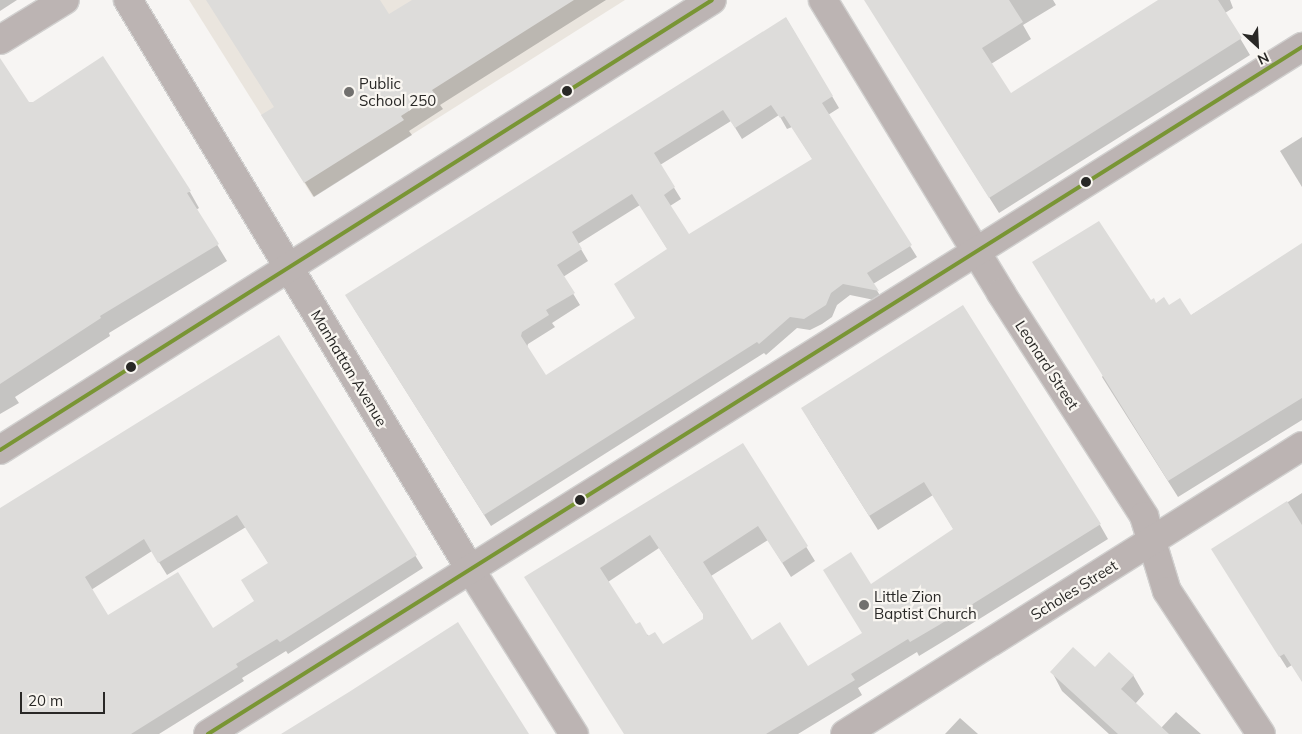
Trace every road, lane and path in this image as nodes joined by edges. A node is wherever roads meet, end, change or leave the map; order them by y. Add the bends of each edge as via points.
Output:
1 (64, 0) edge
2 (128, 0) edge
3 (712, 0) edge
4 (823, 0) edge
5 (0, 40) edge
6 (1302, 47) edge
7 (976, 252) junction
8 (289, 267) junction
9 (1302, 446) edge
10 (0, 450) edge
11 (1151, 541) junction
12 (470, 570) junction
13 (208, 734) edge
14 (574, 734) edge
15 (845, 734) edge
16 (1261, 734) edge

1 - 5 street
2 - 8 street, Manhattan Avenue
3 - 8 street
4 - 7 street, Leonard Street
6 - 7 street
7 - 11 street, Leonard Street via 1144,516
7 - 12 street
8 - 10 street
8 - 12 street, Manhattan Avenue
9 - 11 street, Scholes Street
11 - 15 street, Scholes Street
11 - 16 street, Leonard Street via 1167,591
12 - 13 street
12 - 14 street, Manhattan Avenue

